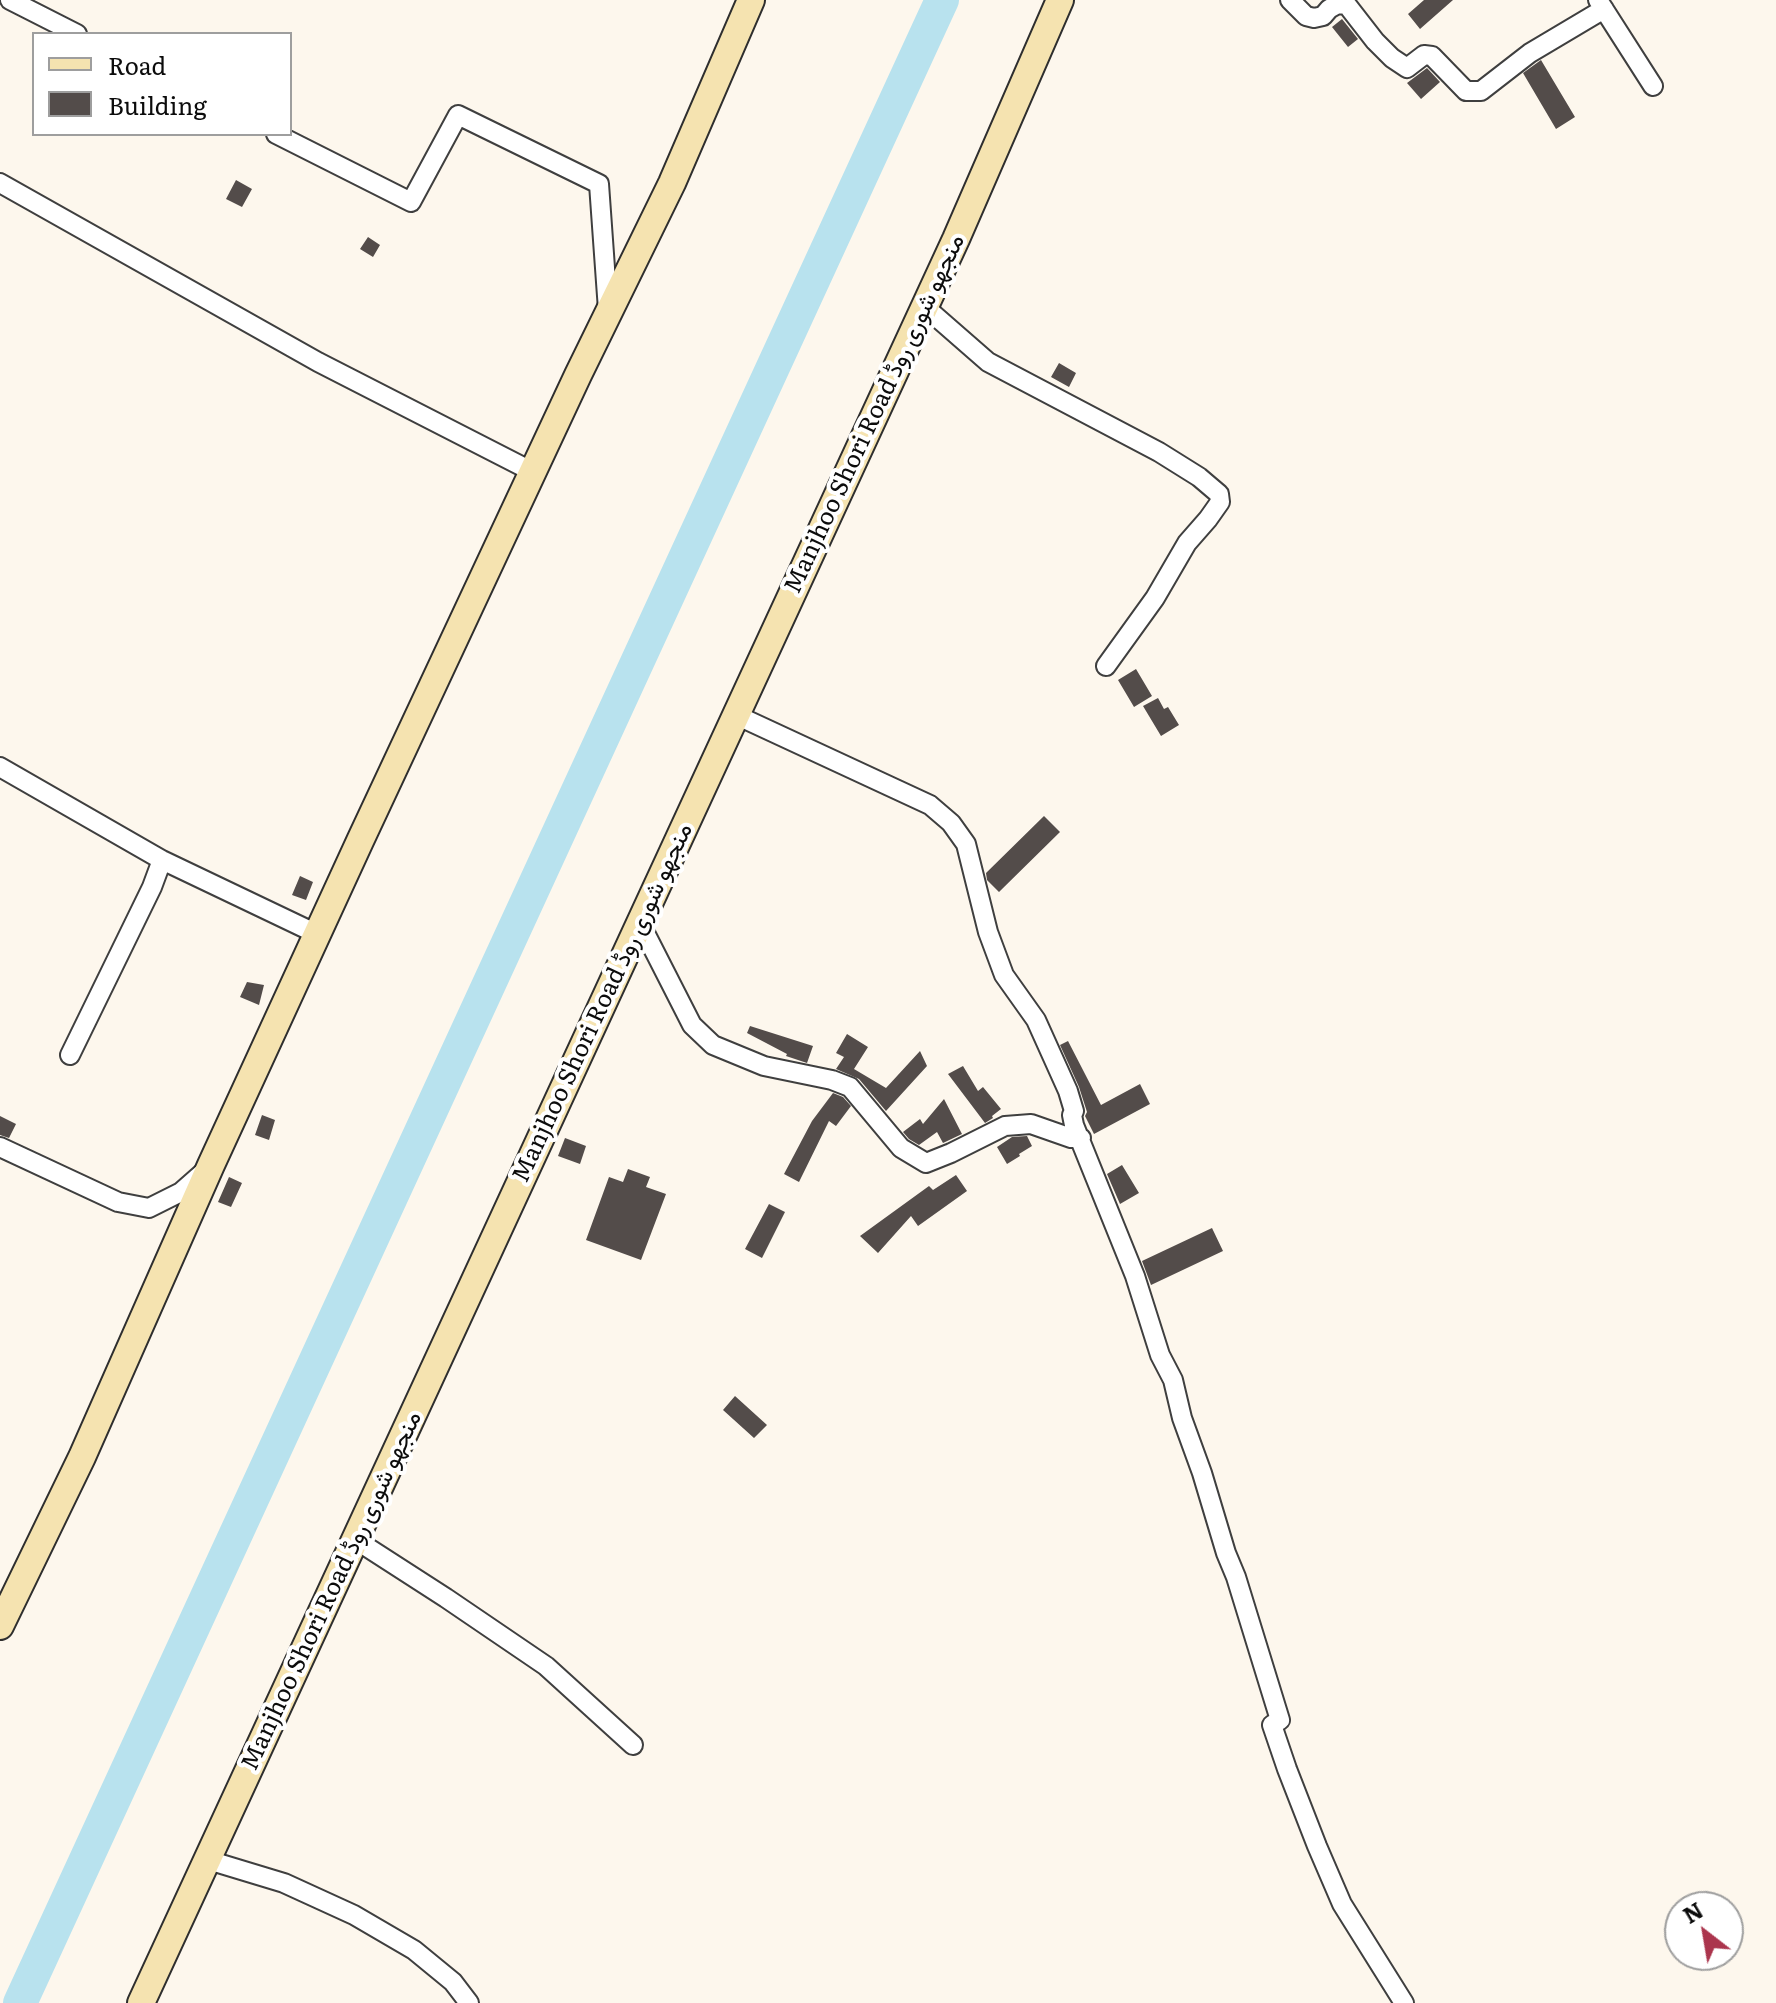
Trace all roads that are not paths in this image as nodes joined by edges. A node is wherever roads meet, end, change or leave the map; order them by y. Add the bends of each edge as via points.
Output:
1 (10, 0) edge
2 (751, 0) edge
3 (1060, 0) edge
4 (1290, 0) edge
5 (1601, 5) edge
6 (73, 32) edge
7 (1653, 86) dead end
8 (280, 136) edge
9 (0, 183) edge
10 (925, 307) junction
11 (609, 312) junction
12 (533, 472) junction
13 (1106, 666) dead end
14 (736, 715) junction
15 (0, 767) edge
16 (162, 860) junction
17 (640, 923) junction
18 (317, 934) junction
19 (70, 1055) dead end
20 (1081, 1138) junction
21 (0, 1147) edge
22 (211, 1165) junction
23 (356, 1540) junction
24 (0, 1626) edge
25 (633, 1745) dead end
26 (208, 1860) junction
27 (141, 2003) edge
28 (469, 2003) edge
29 (1404, 2003) edge

1 - 6 street
2 - 11 street
3 - 10 street, Manjhoo Shori Road منجھو شوری روڈ
4 - 5 street via 1314,18 1338,4 1347,5 1392,58 1407,68 1424,55 1432,56 1466,91 1481,91
5 - 7 street
8 - 11 street via 411,202 458,115 599,184
9 - 12 street via 318,362
10 - 13 street via 988,362 1159,452 1219,494 1220,502
10 - 14 street, Manjhoo Shori Road منجھو شوری روڈ
11 - 12 street
12 - 18 street
14 - 17 street, Manjhoo Shori Road منجھو شوری روڈ
14 - 20 street via 930,805 951,823 966,844 1004,975 1045,1036
15 - 16 street
16 - 18 street
16 - 19 street
17 - 20 street via 692,1025 713,1045 764,1066 850,1087 901,1148 926,1163 1005,1126 1031,1124
17 - 23 street, Manjhoo Shori Road منجھو شوری روڈ
18 - 22 street
20 - 29 street via 1173,1380 1280,1720 1272,1725 1287,1769 1342,1904
21 - 22 street via 118,1202 149,1208 181,1192
22 - 24 street via 82,1457
23 - 25 street via 546,1666
23 - 26 street, Manjhoo Shori Road منجھو شوری روڈ
26 - 27 street, Manjhoo Shori Road منجھو شوری روڈ
26 - 28 street via 284,1883 354,1915 414,1950 453,1982

